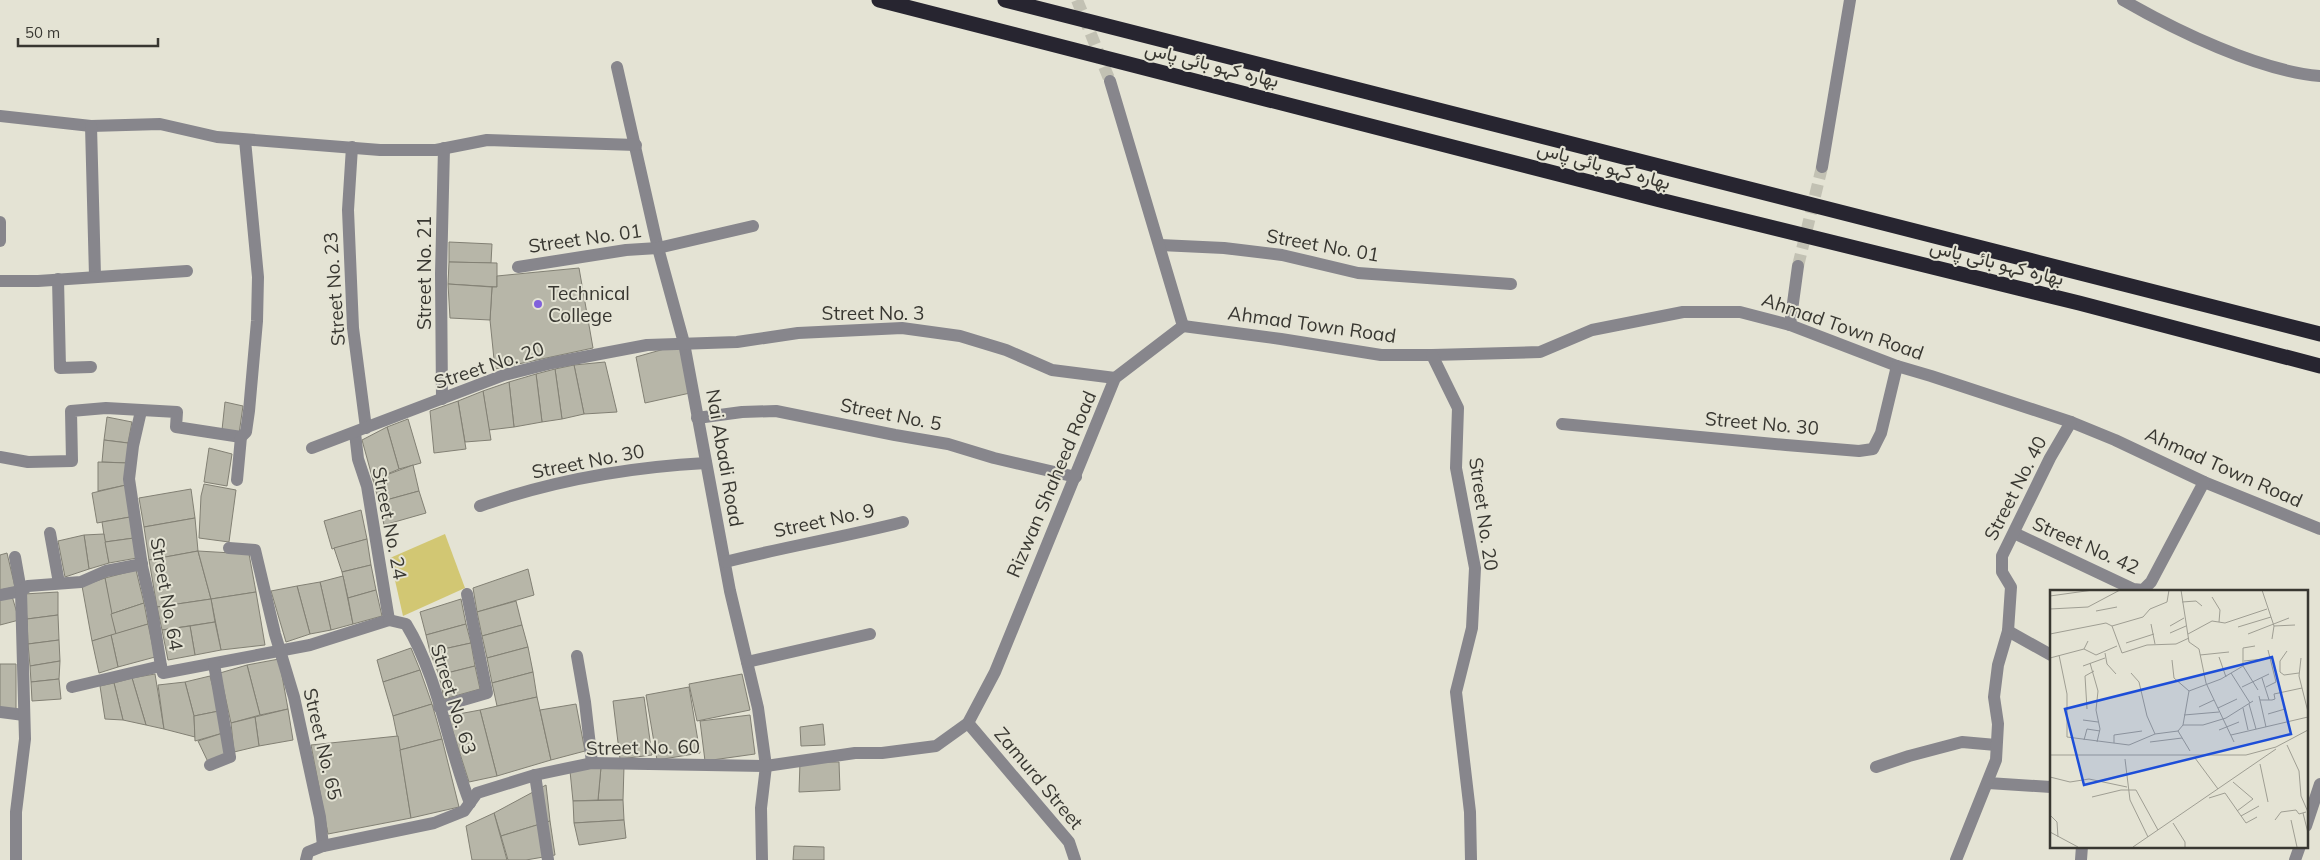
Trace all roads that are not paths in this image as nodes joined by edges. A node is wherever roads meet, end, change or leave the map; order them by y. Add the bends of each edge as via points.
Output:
1 (878, 0) edge
2 (1005, 0) edge
3 (1850, 0) edge
4 (2123, 0) edge
5 (617, 67) dead end
6 (2320, 76) edge
7 (1110, 81) tunnel mouth
8 (0, 116) edge
9 (91, 126) junction
10 (245, 140) junction
11 (636, 145) junction
12 (352, 147) junction
13 (444, 148) junction
14 (1822, 167) tunnel mouth
15 (0, 222) edge
16 (753, 226) dead end
17 (0, 241) edge
18 (1160, 246) junction
19 (658, 248) junction
20 (1798, 266) tunnel mouth
21 (518, 267) dead end
22 (187, 270) dead end
23 (96, 276) junction
24 (58, 279) junction
25 (0, 281) edge
26 (1511, 284) dead end
27 (1790, 325) junction
28 (1183, 326) junction
29 (2320, 334) edge
30 (684, 343) junction
31 (1432, 356) junction
32 (1897, 366) junction
33 (2320, 366) edge
34 (91, 367) dead end
35 (1115, 378) junction
36 (442, 399) junction
37 (141, 411) junction
38 (697, 418) junction
39 (2071, 422) junction
40 (1562, 424) dead end
41 (360, 430) junction
42 (241, 437) junction
43 (312, 448) dead end
44 (0, 457) edge
45 (706, 463) junction
46 (1076, 477) junction
47 (236, 480) dead end
48 (2204, 482) junction
49 (480, 506) dead end
50 (903, 522) dead end
51 (2320, 529) edge
52 (50, 533) dead end
53 (2014, 533) junction
54 (228, 548) dead end
55 (15, 557) dead end
56 (724, 562) junction
57 (142, 564) junction
58 (59, 583) junction
59 (21, 591) junction
60 (467, 594) dead end
61 (0, 595) edge
62 (389, 620) junction
63 (2008, 631) junction
64 (870, 634) dead end
65 (282, 650) junction
66 (2050, 654) edge
67 (577, 656) dead end
68 (747, 662) junction
69 (214, 664) junction
70 (160, 666) junction
71 (72, 687) dead end
72 (439, 707) junction
73 (0, 712) edge
74 (24, 715) junction
75 (968, 724) junction
76 (1996, 745) junction
77 (592, 763) junction
78 (210, 765) dead end
79 (766, 766) junction
80 (1876, 767) dead end
81 (535, 775) junction
82 (1988, 783) junction
83 (2320, 784) edge
84 (2050, 787) edge
85 (470, 803) junction
86 (2308, 820) edge
87 (323, 846) junction
88 (2299, 848) edge
89 (16, 860) edge
90 (306, 860) edge
91 (548, 860) edge
92 (762, 860) edge
93 (1074, 860) edge
94 (1471, 860) edge
95 (1956, 860) edge
96 (2295, 860) edge

1 - 33 highway, بھارہ کہو بائی پاس via 1660,200 2079,302
2 - 29 highway, بھارہ کہو بائی پاس
3 - 14 street
4 - 6 street via 2190,35 2253,60
5 - 11 street, Nai Abadi Road
7 - 18 street
8 - 9 street
9 - 10 street via 160,124
9 - 23 street
10 - 12 street
10 - 42 street via 258,276 249,411 246,432
11 - 13 street via 487,140
11 - 19 street, Nai Abadi Road
12 - 13 street via 380,150
12 - 41 street, Street No. 23 via 348,210
13 - 36 street, Street No. 21
15 - 17 street
16 - 19 street, Street No. 01
18 - 26 street, Street No. 01 via 1224,248 1282,255 1358,273
18 - 28 street
19 - 21 street, Street No. 01
19 - 30 street, Nai Abadi Road
20 - 27 street
22 - 23 street
23 - 24 street
24 - 25 street
24 - 34 street via 60,368
27 - 31 street, Ahmad Town Road via 1740,312 1683,312 1592,330 1540,352
27 - 32 street, Ahmad Town Road
28 - 31 street, Ahmad Town Road via 1381,355
28 - 35 street, Rizwan Shaheed Road
30 - 35 street, Street No. 3 via 737,342 798,333 902,328 960,336 1006,350 1052,370
30 - 36 street, Street No. 20 via 647,345 552,362 504,375
30 - 38 street, Nai Abadi Road
31 - 94 street, Street No. 20 via 1458,408 1456,468 1475,568 1472,628 1456,692 1470,812
32 - 39 street, Ahmad Town Road
32 - 40 street, Street No. 30 via 1881,433 1873,449 1813,447
35 - 46 street, Rizwan Shaheed Road
36 - 41 street, Street No. 20
37 - 42 street via 178,412 176,426
37 - 44 street via 106,408 71,411 72,460 28,462
37 - 57 street, Street No. 64 via 129,479
38 - 45 street, Nai Abadi Road
38 - 46 street, Street No. 5 via 776,410 948,444
39 - 48 street, Ahmad Town Road
39 - 53 street, Street No. 40
41 - 43 street, Street No. 20
41 - 62 street, Street No. 24 via 358,459 367,486
42 - 47 street
45 - 49 street, Street No. 30 via 615,473
45 - 56 street, Nai Abadi Road
46 - 75 street, Rizwan Shaheed Road via 995,672
48 - 51 street, Ahmad Town Road
48 - 53 street, Street No. 42 via 2151,582 2143,590 2133,590
50 - 56 street, Street No. 9
52 - 58 street
53 - 63 street, Street No. 40 via 2002,556 2002,572 2012,587
54 - 65 street, Street No. 65 via 255,550 275,634
55 - 59 street
56 - 68 street, Nai Abadi Road
57 - 58 street via 106,570 81,582
57 - 70 street, Street No. 64
58 - 59 street via 28,586
59 - 61 street
59 - 74 street
60 - 72 street via 486,692
62 - 65 street, Street No. 64 via 310,645
62 - 72 street, Street No. 63 via 406,624 416,641
63 - 66 street
63 - 76 street, Street No. 40 via 1998,665 1994,697 1998,724
64 - 68 street
65 - 69 street, Street No. 64
65 - 87 street, Street No. 65 via 320,817
67 - 77 street
68 - 79 street, Nai Abadi Road via 758,708
69 - 70 street, Street No. 64 via 164,673
69 - 78 street via 230,757
70 - 71 street
72 - 85 street, Street No. 63
73 - 74 street
74 - 89 street via 16,812
75 - 79 street, Rizwan Shaheed Road via 936,746 855,753
75 - 93 street, Zamurd Street via 1069,842
76 - 80 street via 1962,742
76 - 82 street, Street No. 40 via 1996,760
77 - 79 street, Street No. 60
77 - 81 street, Street No. 60
79 - 92 street, Nai Abadi Road
81 - 85 street, Street No. 60 via 477,793
81 - 91 street
82 - 84 street
82 - 95 street, Street No. 40
83 - 86 street
85 - 87 street, Street No. 60 via 464,810 434,823
87 - 90 street, Street No. 60 via 308,852
88 - 96 street

